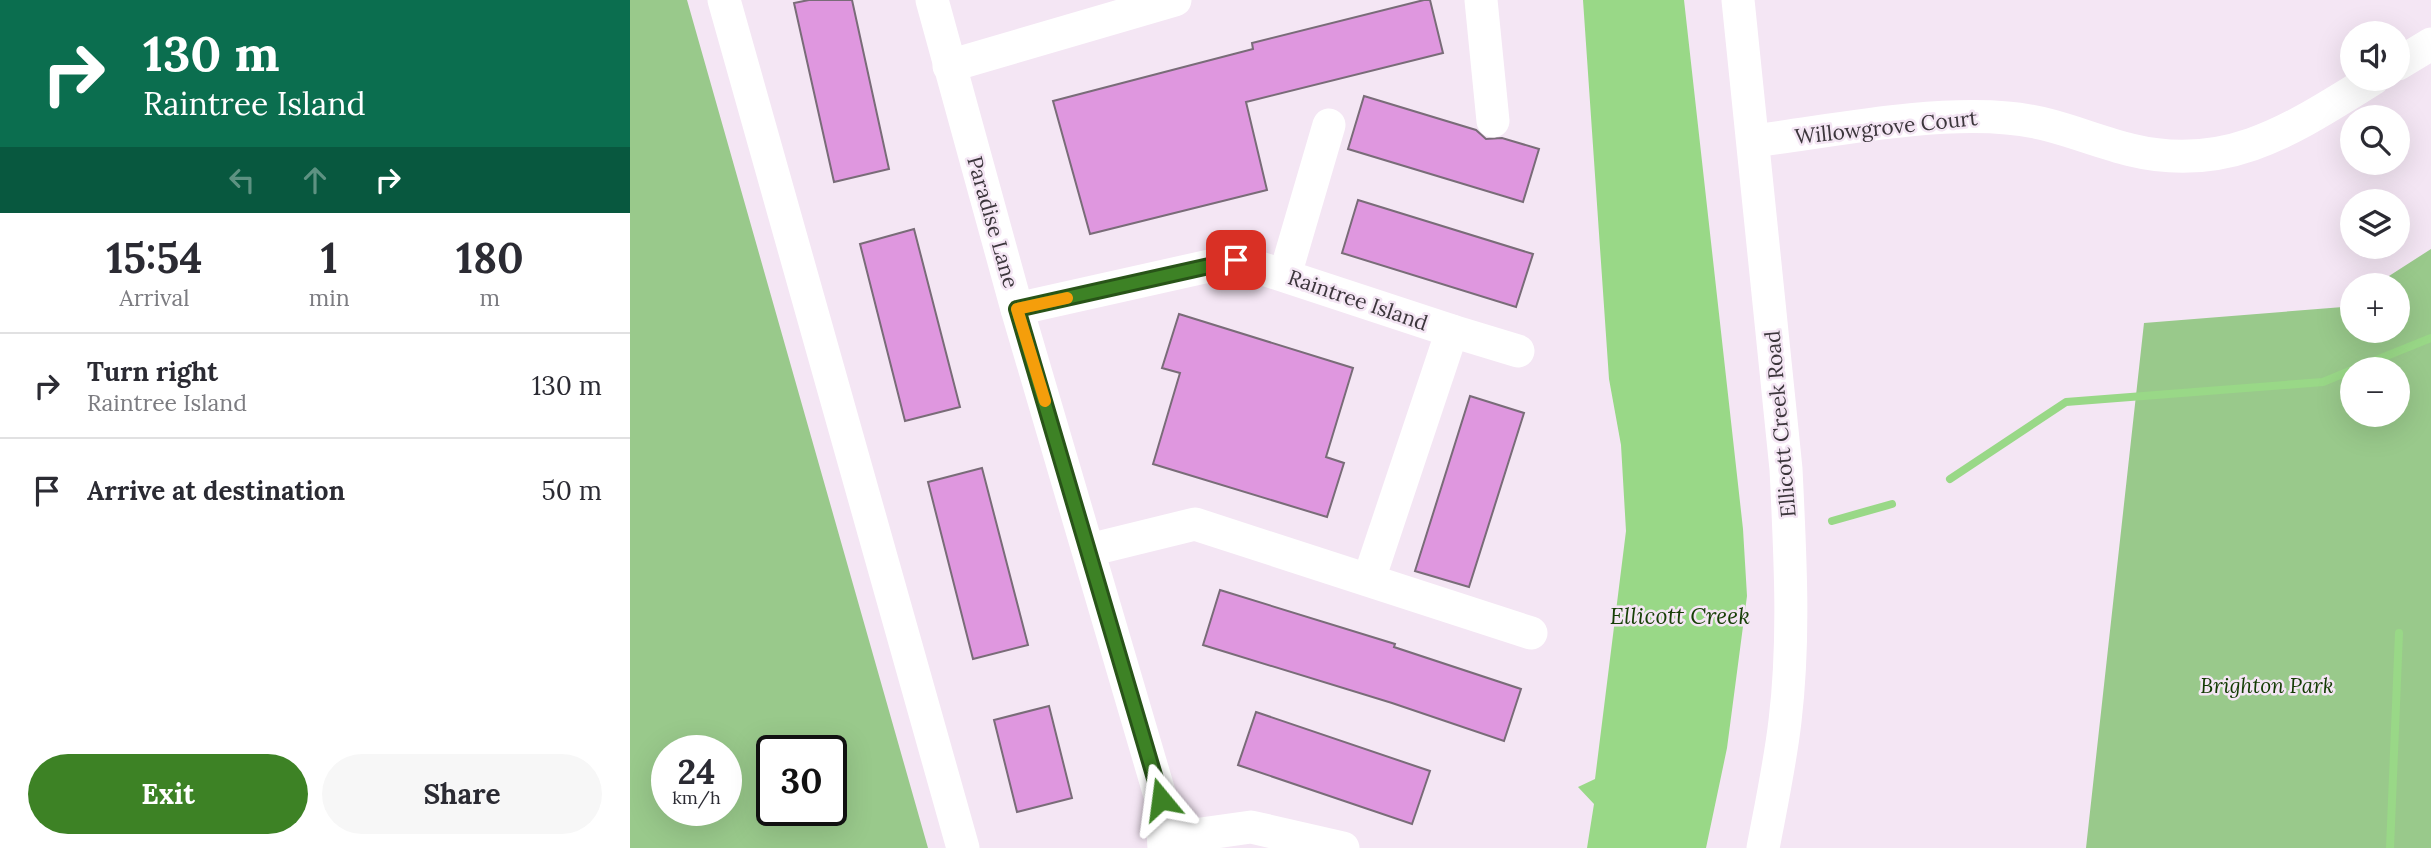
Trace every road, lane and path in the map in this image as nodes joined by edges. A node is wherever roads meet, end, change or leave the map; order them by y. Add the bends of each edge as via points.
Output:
1 (724, 0) edge
2 (932, 0) edge
3 (1175, 0) edge
4 (1481, 0) edge
5 (1738, 0) edge
6 (2431, 44) edge
7 (2410, 57) edge
8 (949, 66) junction
9 (2354, 91) edge
10 (1493, 121) dead end
11 (1329, 125) dead end
12 (1753, 141) junction
13 (1285, 275) junction
14 (1017, 309) junction
15 (1452, 331) junction
16 (1518, 351) dead end
17 (1089, 550) junction
18 (1369, 579) junction
19 (1531, 633) dead end
20 (1165, 844) edge
21 (963, 848) edge
22 (1343, 848) edge
23 (1763, 848) edge

1 - 21 street
2 - 8 street, Paradise Lane
3 - 8 street
4 - 10 street
5 - 12 street, Ellicott Creek Road
6 - 7 street
8 - 14 street, Paradise Lane
9 - 12 street, Willowgrove Court via 2289,131 2217,153 2174,155 2133,150 2052,125 1967,116
11 - 13 street
12 - 23 street, Ellicott Creek Road via 1786,470 1791,624 1785,721
13 - 14 street, Raintree Island via 1236,260
13 - 15 street, Raintree Island
14 - 17 street, Paradise Lane
15 - 16 street, Raintree Island
15 - 18 street, Raintree Island
17 - 18 street via 1195,524
17 - 20 street, Paradise Lane via 1161,799
18 - 19 street
20 - 22 street via 1251,827

